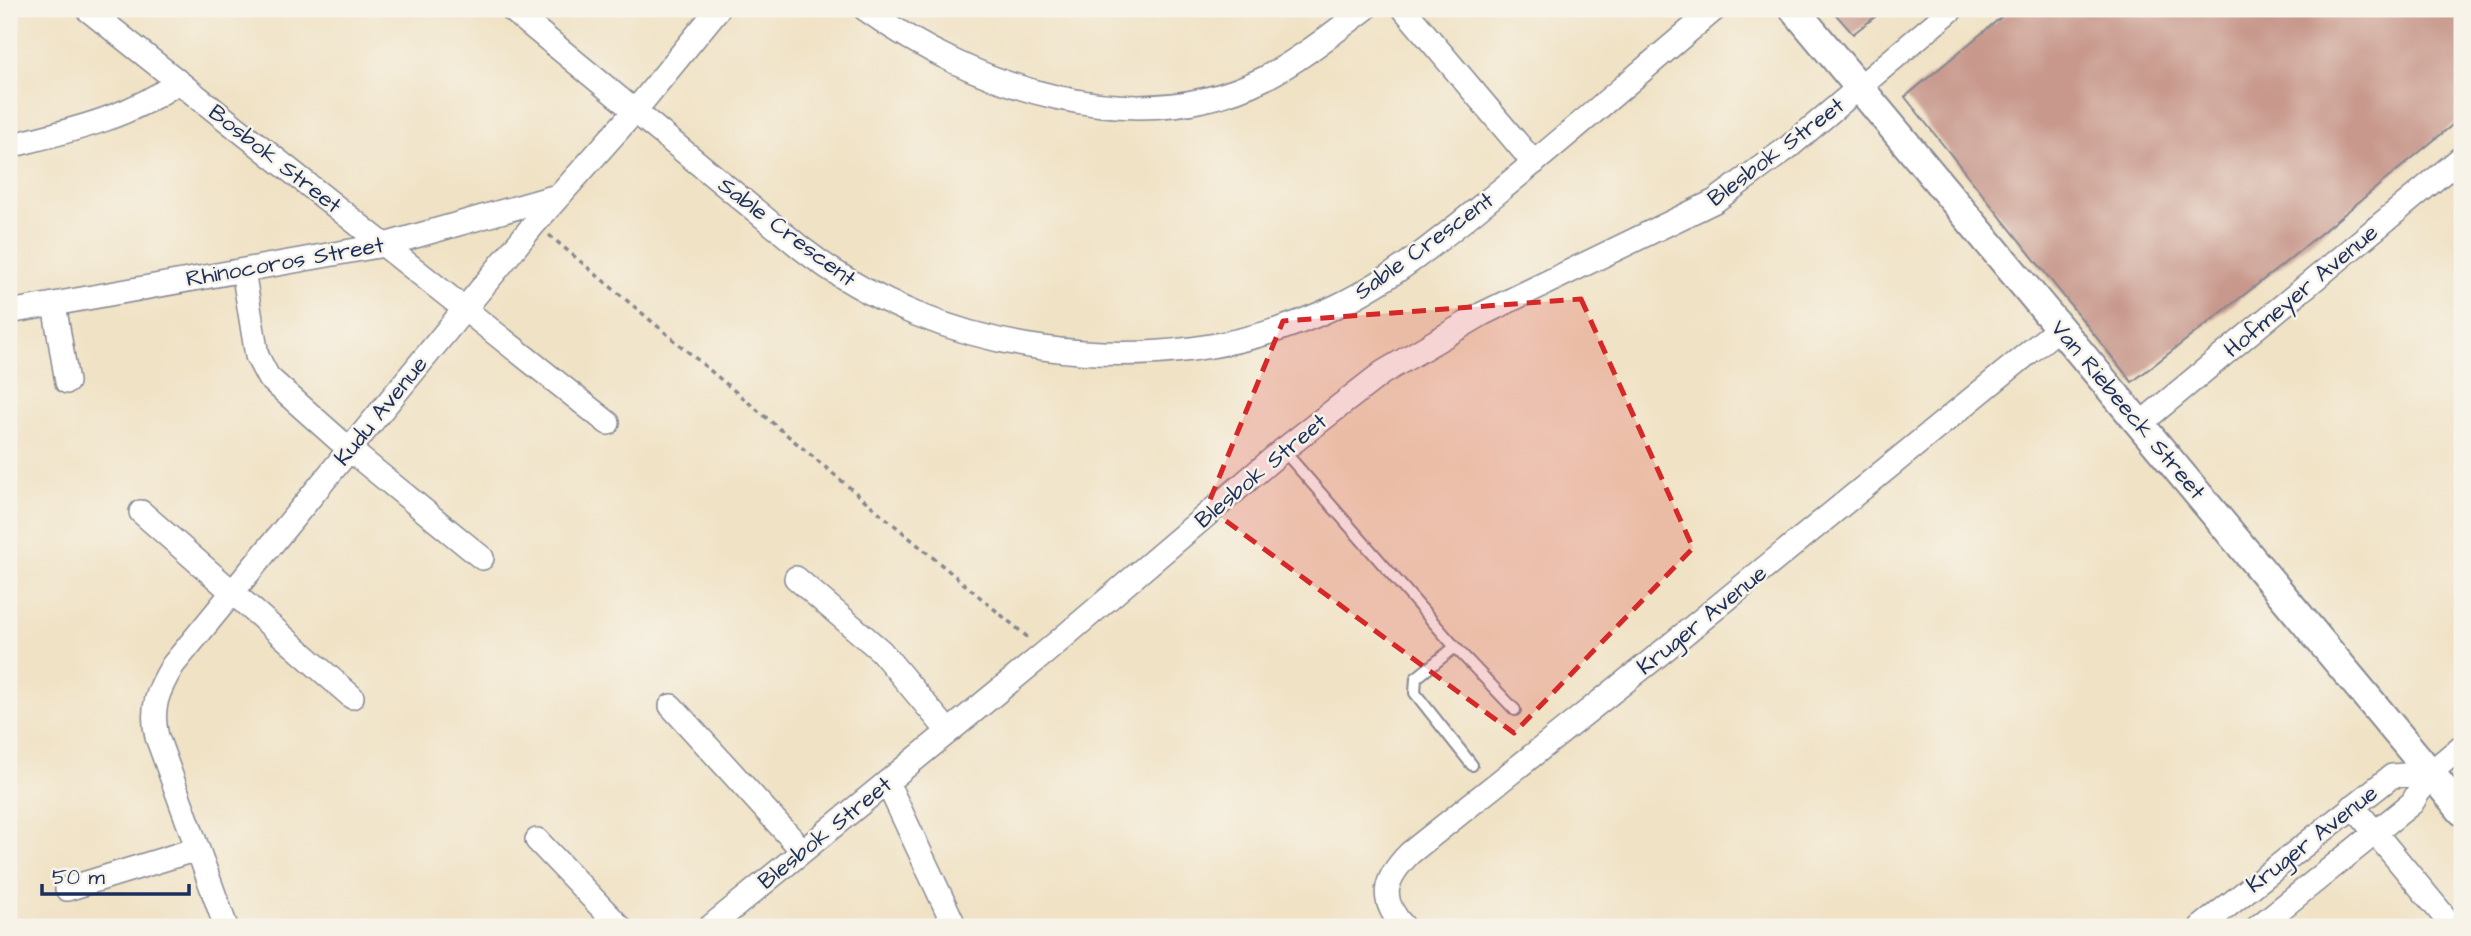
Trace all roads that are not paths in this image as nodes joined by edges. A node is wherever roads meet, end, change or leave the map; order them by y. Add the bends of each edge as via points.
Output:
1 (87, 9) edge
2 (511, 9) edge
3 (718, 9) edge
4 (866, 9) edge
5 (1366, 9) edge
6 (1404, 9) edge
7 (1715, 9) edge
8 (1794, 9) edge
9 (1952, 9) edge
10 (1691, 16) edge
11 (178, 82) junction
12 (1860, 87) junction
13 (634, 112) junction
14 (9, 146) edge
15 (2462, 158) edge
16 (1534, 163) junction
17 (557, 197) junction
18 (384, 245) junction
19 (243, 270) junction
20 (54, 304) junction
21 (464, 309) junction
22 (9, 312) edge
23 (2060, 328) junction
24 (67, 382) dead end
25 (608, 423) dead end
26 (2140, 424) junction
27 (350, 450) junction
28 (1283, 450) junction
29 (141, 512) dead end
30 (482, 558) dead end
31 (796, 578) dead end
32 (233, 592) junction
33 (1455, 647) junction
34 (352, 697) dead end
35 (671, 706) dead end
36 (1515, 710) dead end
37 (948, 731) junction
38 (2462, 746) edge
39 (1472, 765) dead end
40 (2430, 773) junction
41 (887, 782) junction
42 (2353, 806) junction
43 (2462, 811) edge
44 (2376, 834) junction
45 (537, 840) dead end
46 (197, 849) junction
47 (802, 850) junction
48 (67, 889) dead end
49 (226, 927) edge
50 (620, 927) edge
51 (710, 927) edge
52 (956, 927) edge
53 (1404, 927) edge
54 (2201, 927) edge
55 (2258, 927) edge
56 (2453, 927) edge

1 - 11 street, Bosbok Street
2 - 13 street, Sable Crescent
3 - 13 street, Kudu Avenue
4 - 5 street via 929,51 1012,85 1073,100 1137,105 1196,101 1264,78
6 - 16 street
7 - 10 street, Sable Crescent
8 - 12 street, Van Riebeeck Street
9 - 12 street, Blesbok Street
10 - 16 street, Sable Crescent
11 - 14 street via 107,120
11 - 18 street, Bosbok Street
12 - 23 street, Van Riebeeck Street
12 - 28 street, Blesbok Street via 1715,201 1482,314 1403,358
13 - 16 street, Sable Crescent via 852,284 949,326 1012,343 1077,352 1135,354 1191,349 1259,335 1323,312 1407,263
13 - 17 street, Kudu Avenue
15 - 26 street, Hofmeyer Avenue
17 - 18 street, Rhinocoros Street
17 - 21 street, Kudu Avenue
18 - 19 street, Rhinocoros Street
18 - 21 street, Bosbok Street
19 - 20 street, Rhinocoros Street
19 - 27 street via 262,367 279,388
20 - 22 street, Rhinocoros Street
20 - 24 street
21 - 25 street, Bosbok Street
21 - 27 street, Kudu Avenue
23 - 26 street, Van Riebeeck Street
23 - 53 street, Kruger Avenue via 1410,853 1391,878 1386,895 1390,911
26 - 40 street, Van Riebeeck Street
27 - 30 street
27 - 32 street, Kudu Avenue
28 - 33 lane
28 - 37 street, Blesbok Street
29 - 32 street
31 - 37 street via 881,651
32 - 34 street
32 - 46 street, Kudu Avenue via 173,665 154,703 157,737
33 - 36 lane
33 - 39 lane via 1416,678 1415,693
35 - 47 street
37 - 41 street, Blesbok Street
38 - 40 street, Kruger Avenue
40 - 42 street, Kruger Avenue via 2392,776
40 - 43 street, Van Riebeeck Street
40 - 44 street, Kruger Avenue via 2412,803
41 - 47 street, Blesbok Street
41 - 52 street
42 - 44 street
42 - 54 street, Kruger Avenue
44 - 55 street, Kruger Avenue
44 - 56 street
45 - 50 street
46 - 48 street
46 - 49 street, Kudu Avenue
47 - 51 street, Blesbok Street

